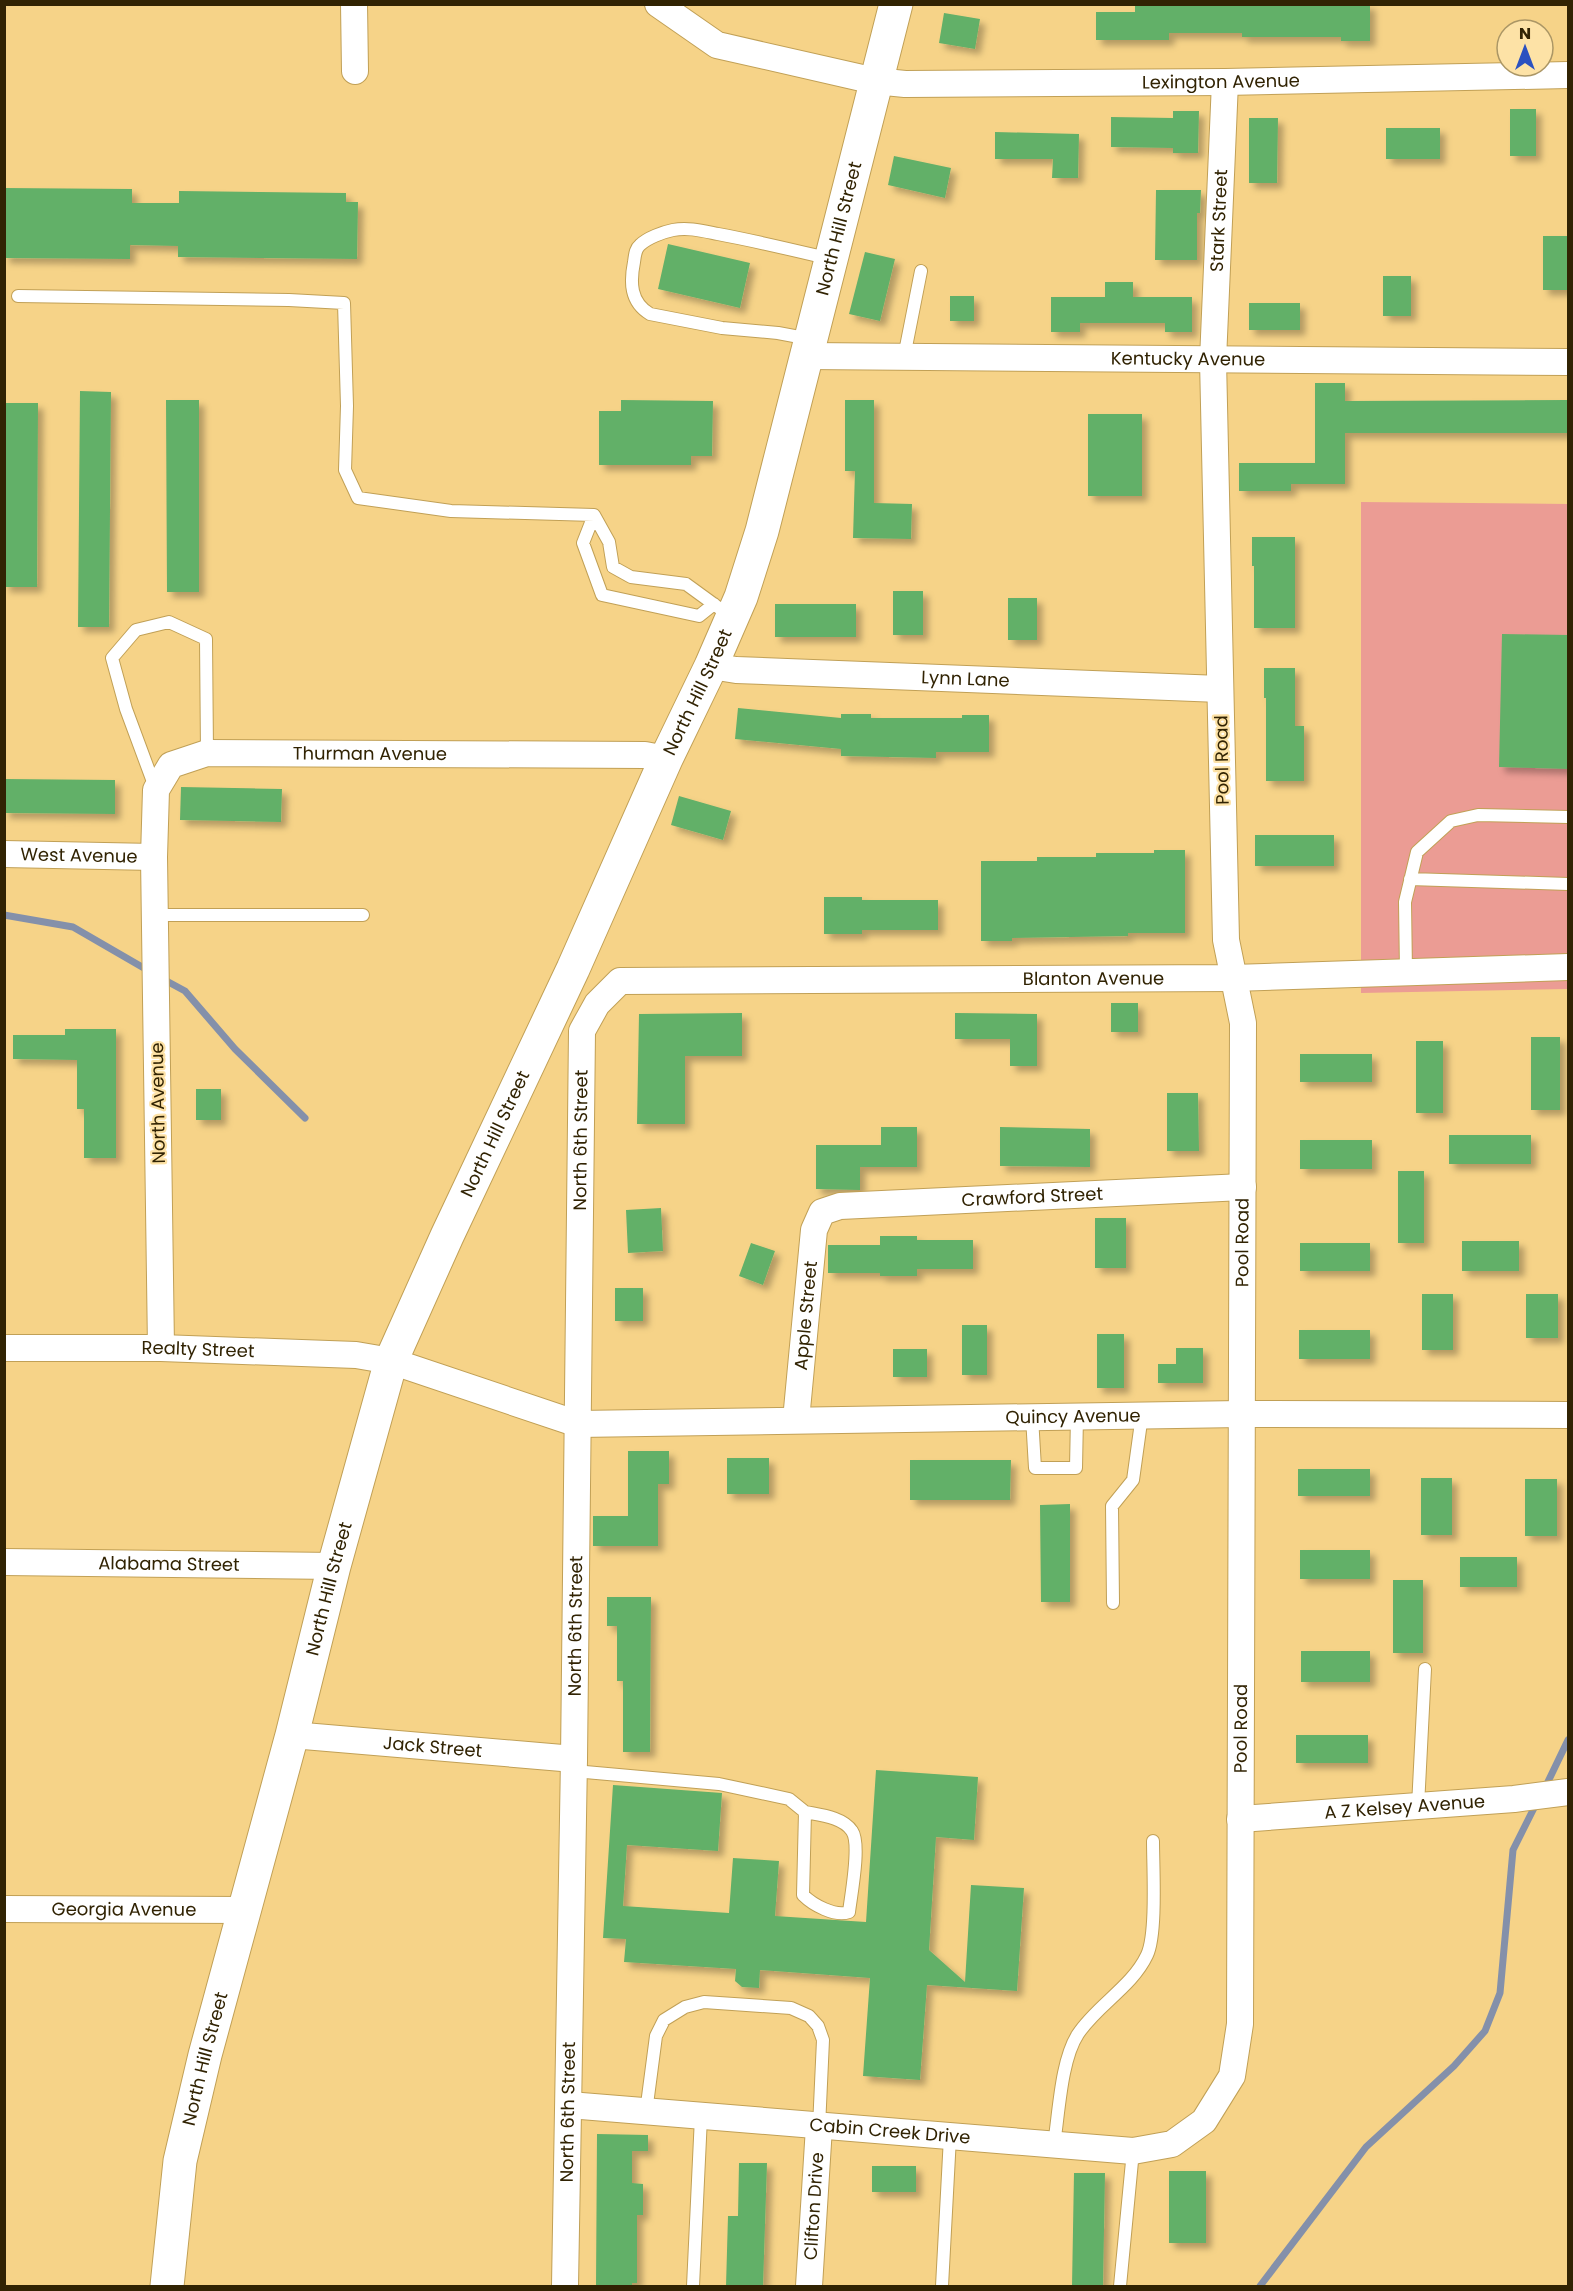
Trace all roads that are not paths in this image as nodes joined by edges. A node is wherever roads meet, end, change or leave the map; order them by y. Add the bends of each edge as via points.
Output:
1 (354, 4) edge
2 (658, 4) edge
3 (896, 4) edge
4 (355, 71) dead end
5 (1569, 75) edge
6 (875, 81) junction
7 (1225, 82) junction
8 (831, 259) junction
9 (921, 271) dead end
10 (18, 296) dead end
11 (809, 347) junction
12 (904, 357) junction
13 (1213, 360) junction
14 (1569, 362) edge
15 (594, 515) junction
16 (723, 611) junction
17 (711, 666) junction
18 (1220, 689) junction
19 (207, 753) junction
20 (666, 759) junction
21 (156, 790) junction
22 (1569, 817) edge
23 (4, 854) edge
24 (154, 857) junction
25 (1410, 879) junction
26 (1569, 884) edge
27 (155, 915) junction
28 (363, 915) dead end
29 (1569, 967) edge
30 (1406, 972) junction
31 (1233, 978) junction
32 (620, 981) joint
33 (1243, 1187) junction
34 (822, 1212) joint
35 (4, 1348) edge
36 (161, 1348) junction
37 (391, 1362) junction
38 (1241, 1414) junction
39 (1143, 1415) junction
40 (1569, 1415) edge
41 (1077, 1416) junction
42 (1032, 1417) junction
43 (796, 1420) junction
44 (578, 1424) junction
45 (4, 1562) edge
46 (334, 1566) junction
47 (1113, 1603) dead end
48 (1425, 1669) dead end
49 (292, 1736) junction
50 (574, 1765) junction
51 (1569, 1792) edge
52 (1418, 1806) junction
53 (805, 1812) junction
54 (1240, 1819) junction
55 (1153, 1841) dead end
56 (4, 1909) edge
57 (244, 1910) junction
58 (569, 2105) junction
59 (646, 2112) junction
60 (701, 2117) junction
61 (1204, 2121) joint
62 (819, 2127) junction
63 (950, 2137) junction
64 (1054, 2144) junction
65 (1133, 2151) junction
66 (167, 2286) edge
67 (565, 2286) edge
68 (693, 2286) edge
69 (809, 2286) edge
70 (942, 2286) edge
71 (1120, 2286) edge

1 - 4 street
2 - 6 street, Lexington Avenue via 717,45
3 - 6 street, North Hill Street
5 - 7 street, Lexington Avenue
6 - 7 street, Lexington Avenue
6 - 8 street, North Hill Street
7 - 13 street, Stark Street
8 - 11 street, North Hill Street
8 - 11 lane via 690,229 671,230 648,239 635,254 630,282 642,310 722,328 778,333
9 - 12 lane
10 - 15 lane via 344,303 345,471 358,498 451,511
11 - 12 street, Kentucky Avenue
11 - 16 street, North Hill Street via 741,597
12 - 13 street, Kentucky Avenue
13 - 14 street, Kentucky Avenue
13 - 18 street, Pool Road
15 - 16 lane via 609,542 614,567 631,577 686,584
15 - 16 lane via 583,543 602,595 699,616
16 - 17 street, North Hill Street
17 - 18 street, Lynn Lane
17 - 20 street, North Hill Street
18 - 31 street, Pool Road via 1226,940
19 - 20 street, Thurman Avenue via 645,755
19 - 21 street, Thurman Avenue via 171,765
19 - 21 lane via 206,639 169,622 136,630 112,658
20 - 37 street, North Hill Street
21 - 24 street
22 - 25 lane via 1478,815 1451,821 1417,852
23 - 24 street, West Avenue
24 - 27 street, North Avenue
25 - 26 lane
25 - 30 lane via 1405,903
27 - 28 lane
27 - 36 street, North Avenue
29 - 30 street, Blanton Avenue
30 - 31 street, Blanton Avenue
31 - 32 street, Blanton Avenue
31 - 33 street, Pool Road via 1243,1023
32 - 44 street, North 6th Street via 597,1004 582,1031
33 - 34 street, Crawford Street via 840,1206
33 - 38 street, Pool Road
34 - 43 street, Apple Street via 814,1230
35 - 36 street, Realty Street
36 - 37 street, Realty Street via 356,1354
37 - 44 street, Realty Street
37 - 46 street, North Hill Street
38 - 39 street, Quincy Avenue
38 - 40 street, Quincy Avenue
38 - 54 street, Pool Road
39 - 41 street, Quincy Avenue
39 - 47 lane via 1133,1480 1112,1506
41 - 42 street, Quincy Avenue
41 - 42 lane via 1076,1468 1035,1468
42 - 43 street, Quincy Avenue
43 - 44 street, Quincy Avenue
44 - 50 street, North 6th Street
45 - 46 street, Alabama Street
46 - 49 street, North Hill Street
48 - 52 lane
49 - 50 street, Jack Street
49 - 57 street, North Hill Street
50 - 53 lane via 718,1784 789,1799
50 - 58 street, North 6th Street
51 - 52 street, A Z Kelsey Avenue
52 - 54 street, A Z Kelsey Avenue
53 - 53 lane via 802,1895 812,1904 842,1914 849,1912 856,1842 852,1830 835,1818
54 - 61 street, Pool Road via 1240,2024 1232,2076
55 - 64 lane via 1148,1953 1135,1973 1079,2032 1069,2051
56 - 57 street, Georgia Avenue
57 - 66 street, North Hill Street via 180,2161
58 - 59 street, Cabin Creek Drive
58 - 67 street, North 6th Street
59 - 60 street, Cabin Creek Drive
59 - 62 lane via 656,2036 664,2020 685,2007 704,2002 791,2008 809,2016 823,2040
60 - 62 street, Cabin Creek Drive
60 - 68 lane
61 - 65 street, Cabin Creek Drive via 1172,2144
62 - 63 street, Cabin Creek Drive
62 - 69 street, Clifton Drive
63 - 64 street, Cabin Creek Drive
63 - 70 lane
64 - 65 street, Cabin Creek Drive
65 - 71 lane

